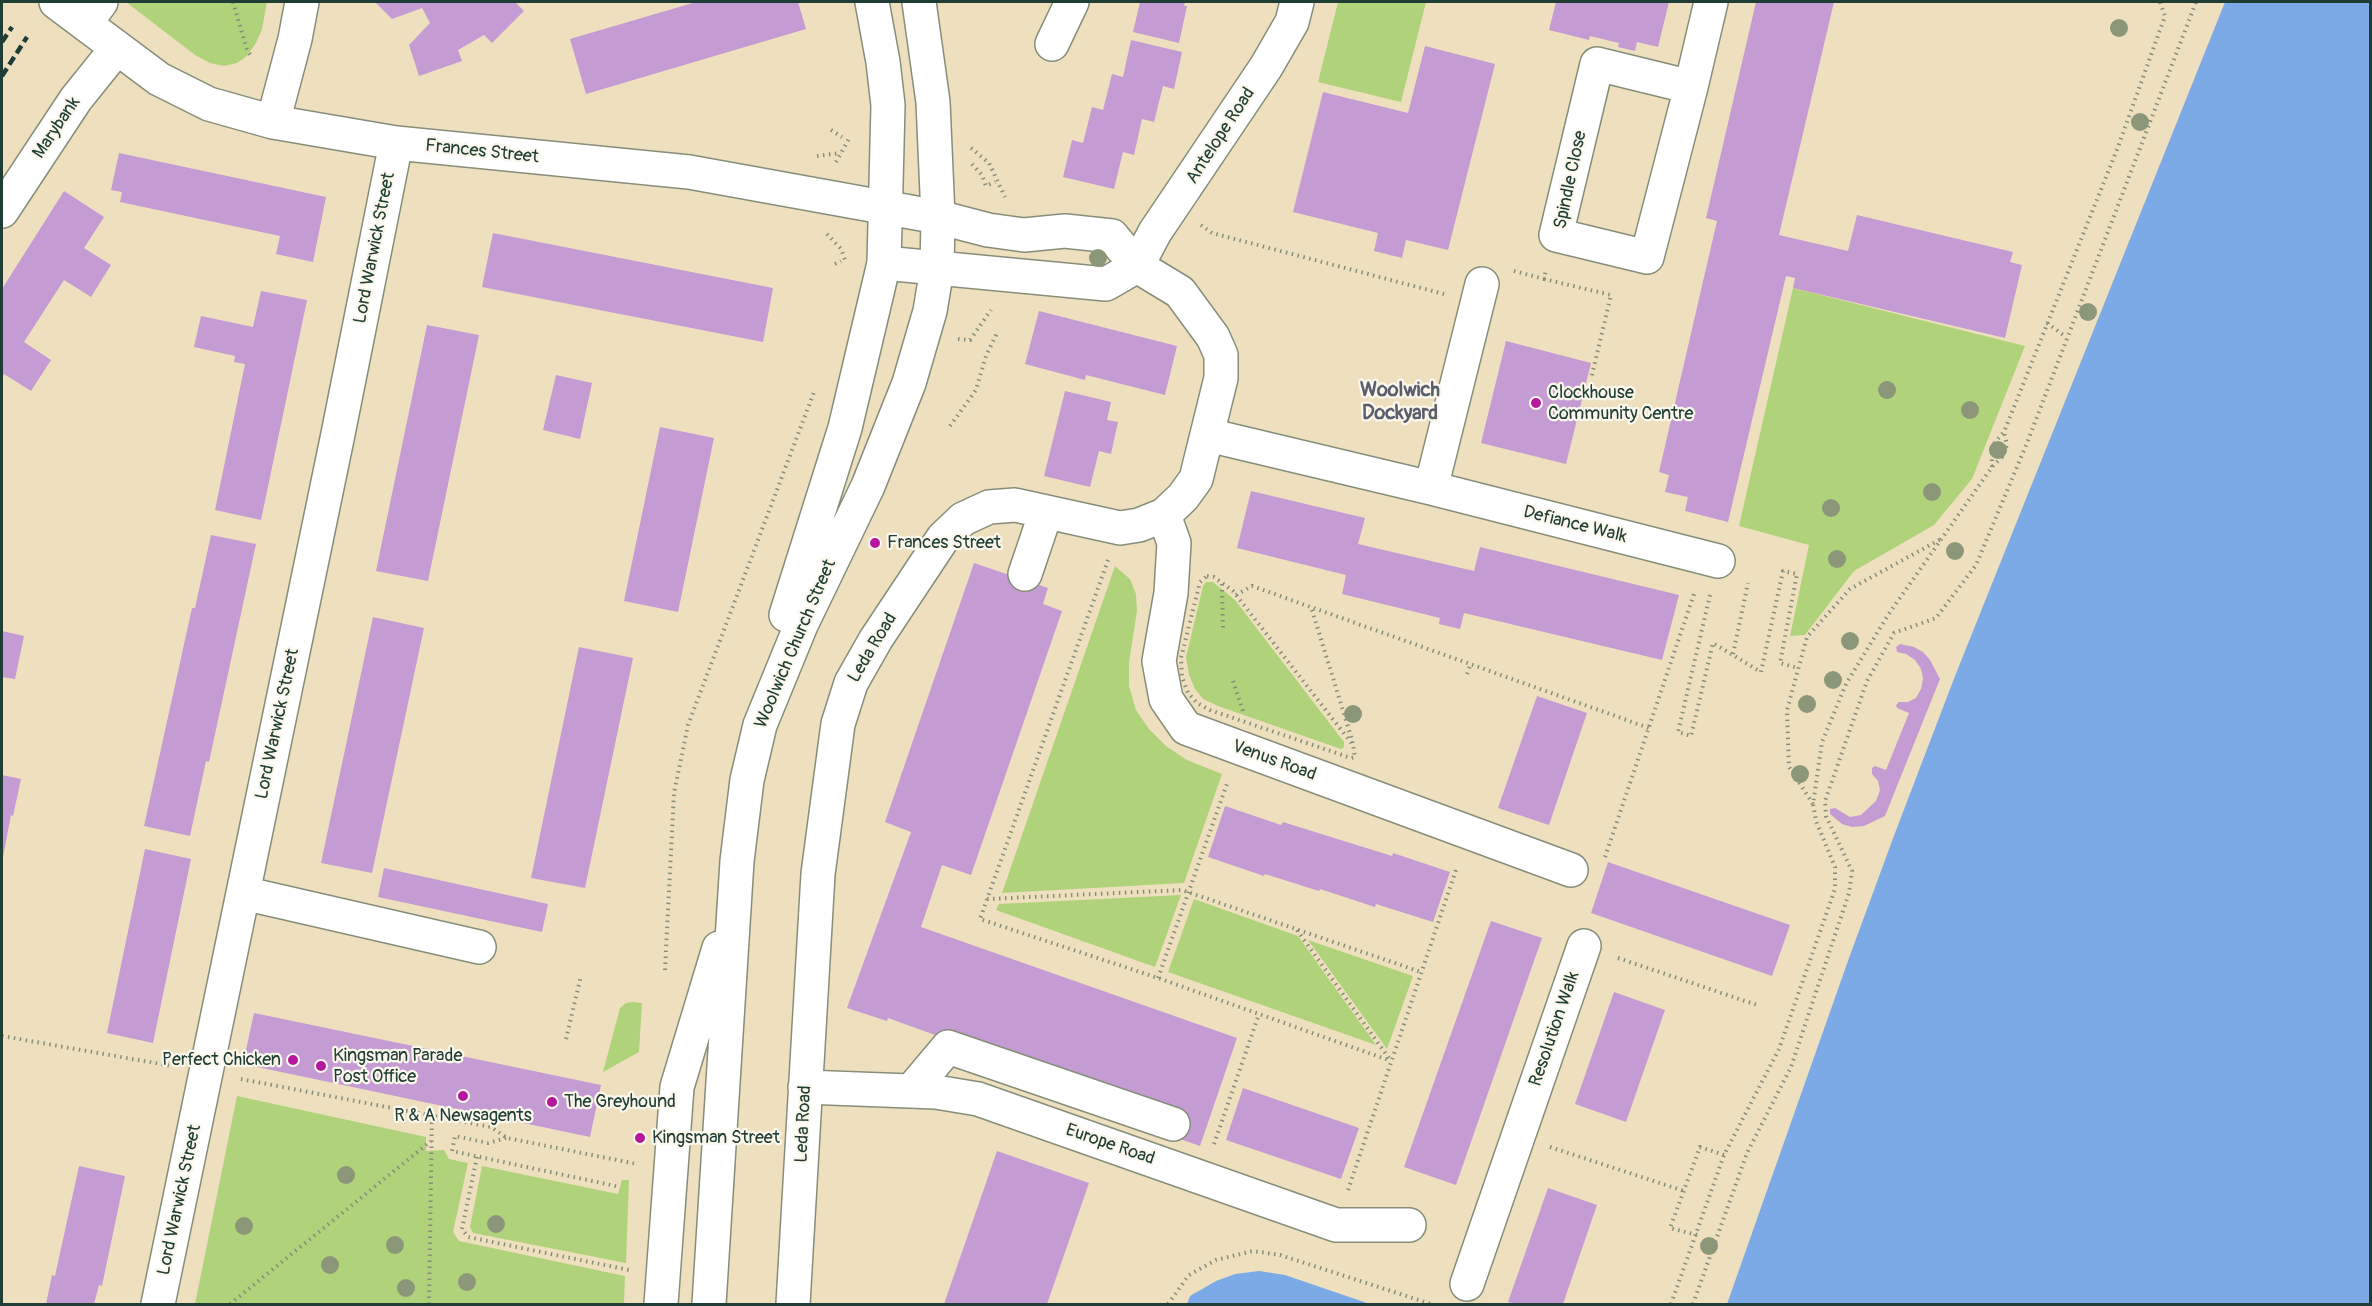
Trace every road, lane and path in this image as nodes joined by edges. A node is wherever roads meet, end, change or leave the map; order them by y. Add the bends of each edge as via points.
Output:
1 (56, 2) edge
2 (233, 2) edge
3 (302, 2) edge
4 (872, 2) edge
5 (919, 2) edge
6 (1072, 2) edge
7 (1297, 2) edge
8 (1711, 2) edge
9 (2160, 2) edge
10 (2196, 2) edge
11 (93, 13) edge
12 (1052, 44) dead end
13 (117, 48) junction
14 (254, 59) dead end
15 (1691, 87) junction
16 (273, 122) junction
17 (831, 130) dead end
18 (842, 137) dead end
19 (396, 143) junction
20 (967, 146) dead end
21 (967, 161) dead end
22 (995, 182) dead end
23 (884, 207) junction
24 (1173, 207) junction
25 (2, 211) edge
26 (938, 217) junction
27 (826, 230) dead end
28 (1024, 235) junction
29 (1556, 235) junction
30 (841, 261) dead end
31 (884, 262) junction
32 (835, 264) dead end
33 (848, 265) dead end
34 (1137, 266) junction
35 (937, 269) junction
36 (1017, 276) junction
37 (1544, 279) junction
38 (1479, 293) junction
39 (2047, 323) junction
40 (997, 333) dead end
41 (2066, 337) junction
42 (950, 338) dead end
43 (1591, 379) dead end
44 (814, 391) dead end
45 (950, 426) dead end
46 (2004, 432) junction
47 (1208, 435) junction
48 (1992, 467) junction
49 (1431, 488) junction
50 (1046, 512) junction
51 (1164, 515) junction
52 (1120, 528) junction
53 (1944, 537) junction
54 (1712, 560) junction
55 (1025, 574) dead end
56 (1222, 583) junction
57 (1748, 585) dead end
58 (1236, 595) junction
59 (1312, 609) junction
60 (1223, 632) dead end
61 (1733, 654) junction
62 (1470, 666) junction
63 (1798, 668) junction
64 (1467, 674) dead end
65 (1233, 681) dead end
66 (1649, 728) junction
67 (1244, 736) junction
68 (1353, 745) junction
69 (1813, 804) junction
70 (1469, 832) junction
71 (1586, 869) joint
72 (1189, 892) junction
73 (243, 893) junction
74 (987, 899) junction
75 (1297, 930) junction
76 (1584, 946) joint
77 (479, 947) dead end
78 (665, 970) dead end
79 (1421, 972) junction
80 (581, 976) dead end
81 (1158, 978) junction
82 (1757, 1005) dead end
83 (1259, 1014) junction
84 (2, 1036) edge
85 (566, 1039) dead end
86 (1391, 1061) junction
87 (207, 1072) junction
88 (805, 1087) junction
89 (910, 1091) junction
90 (432, 1115) junction
91 (1173, 1124) dead end
92 (1519, 1136) junction
93 (507, 1138) junction
94 (431, 1141) junction
95 (1724, 1155) junction
96 (477, 1157) junction
97 (641, 1164) dead end
98 (1203, 1178) junction
99 (620, 1187) dead end
100 (1684, 1191) junction
101 (1336, 1225) junction
102 (1409, 1225) dead end
103 (1696, 1235) junction
104 (635, 1272) dead end
105 (1467, 1284) dead end
106 (158, 1305) edge
107 (230, 1305) edge
108 (429, 1305) edge
109 (661, 1305) edge
110 (710, 1305) edge
111 (793, 1305) edge
112 (1168, 1305) edge
113 (1431, 1305) edge
114 (1671, 1305) edge
115 (1693, 1305) edge

1 - 11 street, Frances Street
2 - 14 path via 247,50
3 - 16 street
4 - 23 street, Woolwich Church Street via 888,105
5 - 26 street, Woolwich Church Street via 933,102
6 - 12 street
7 - 24 street, Antelope Road via 1292,22 1266,68
8 - 15 street, Spindle Close
9 - 39 path via 2165,16 2106,179
10 - 41 path
11 - 13 street, Frances Street
13 - 16 street, Frances Street via 159,79 189,95 231,112
13 - 25 street, Marybank via 76,99
15 - 29 street, Spindle Close via 1647,257
15 - 29 street, Spindle Close via 1598,64
16 - 19 street, Frances Street
17 - 18 path
19 - 23 street, Frances Street via 689,172
19 - 73 street, Lord Warwick Street
20 - 28 path via 989,163
21 - 22 path via 982,175 986,186
23 - 26 street, Frances Street
23 - 31 street, Woolwich Church Street
24 - 34 street, Antelope Road
24 - 38 path via 1212,233
26 - 28 street, Leda Road
26 - 35 street, Woolwich Church Street
27 - 33 path
28 - 34 street, Leda Road via 1065,231 1112,236
29 - 37 path
30 - 32 path
31 - 35 street
31 - 109 street, Woolwich Church Street via 845,428 750,724 731,807 721,940 677,1087
34 - 36 street via 1106,284
34 - 47 street, Leda Road via 1180,292 1213,337 1221,355 1221,378
35 - 36 street
35 - 110 street, Woolwich Church Street via 930,311 909,383 868,486 760,724 747,780 737,861
36 - 42 path via 970,340
37 - 38 path via 1486,264
37 - 43 path via 1611,295
38 - 49 street
39 - 41 path
39 - 46 path
40 - 45 path via 976,390
41 - 115 path via 1976,565 1936,618 1894,633 1867,681 1825,801 1827,816 1852,872 1849,893 1791,1067 1747,1153
44 - 78 path via 688,725 674,793
46 - 48 path via 1992,450
46 - 48 path via 2007,446
47 - 49 street, Defiance Walk
47 - 51 street, Leda Road via 1196,478 1184,497
48 - 53 path
49 - 54 street, Defiance Walk
50 - 52 street, Leda Road
50 - 55 street
50 - 88 street, Leda Road via 1016,504 989,507 963,519 943,538 850,683 838,724 818,874
51 - 52 street, Leda Road
51 - 67 street, Venus Road via 1174,543 1171,593 1159,661 1166,699 1186,728
52 - 74 path
53 - 63 path via 1850,589 1807,637
53 - 69 path via 1888,615 1846,684 1822,742
54 - 61 path via 1678,732 1691,736 1713,643
54 - 66 path
56 - 58 path
56 - 60 path
56 - 67 path via 1208,576 1200,582 1181,658 1182,677 1197,703
57 - 61 path
58 - 59 path via 1252,586
58 - 68 path
59 - 62 path
59 - 68 path
61 - 63 path via 1761,672 1783,571 1790,572 1797,574 1780,663
62 - 64 path
62 - 66 path
63 - 69 path via 1787,710 1789,767
65 - 67 path
66 - 71 path
67 - 68 path via 1351,758 1355,757
67 - 70 street, Venus Road
67 - 72 path
69 - 95 path via 1835,867 1835,889 1779,1049
70 - 71 street, Venus Road
70 - 79 path
72 - 74 path
72 - 75 path
72 - 81 path
73 - 77 street
73 - 87 street, Lord Warwick Street
74 - 81 path via 980,919
75 - 79 path
75 - 86 path
76 - 82 path
76 - 92 street, Resolution Walk
79 - 86 path
80 - 85 path
81 - 83 path
83 - 86 path
83 - 98 path
84 - 87 path
86 - 101 path
87 - 90 path
87 - 106 street, Lord Warwick Street
88 - 89 street, Europe Road
88 - 111 street, Leda Road
89 - 91 street via 948,1047
89 - 98 street, Europe Road via 978,1098
90 - 93 path via 491,1127
90 - 94 path
92 - 100 path
92 - 105 street, Resolution Walk
93 - 96 path via 488,1143 455,1136 452,1151
93 - 97 path
94 - 107 path
94 - 108 path
95 - 100 path via 1700,1147
95 - 103 path
96 - 99 path
96 - 104 path via 462,1229 468,1237
98 - 101 street, Europe Road
100 - 103 path via 1670,1228
101 - 102 street, Europe Road
103 - 114 path
112 - 113 path via 1189,1275 1216,1260 1253,1251 1280,1255

